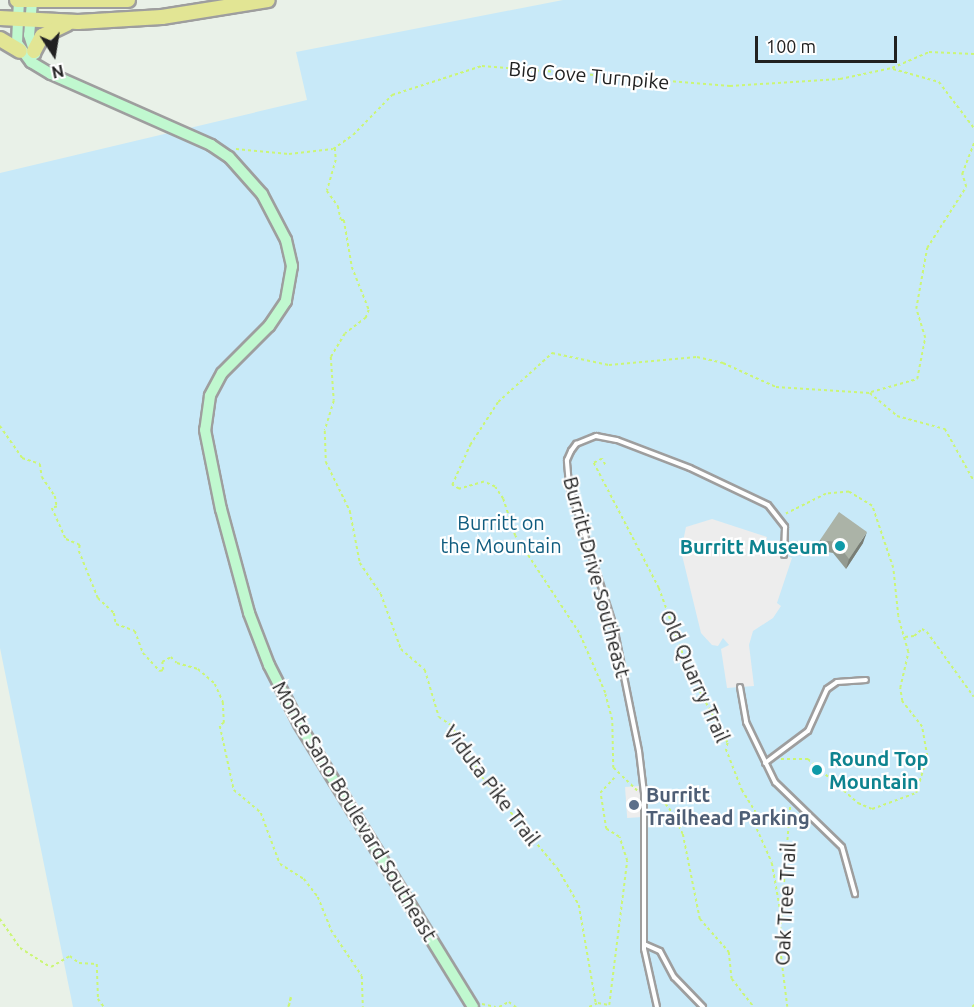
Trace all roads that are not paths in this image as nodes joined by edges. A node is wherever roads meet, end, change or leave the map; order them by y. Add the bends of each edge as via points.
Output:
1 (128, 0) edge
2 (268, 0) edge
3 (22, 1) edge
4 (0, 18) edge
5 (24, 19) junction
6 (78, 22) junction
7 (0, 39) edge
8 (27, 51) junction
9 (784, 555) dead end
10 (866, 680) dead end
11 (740, 687) dead end
12 (765, 763) junction
13 (855, 894) dead end
14 (644, 944) junction
15 (476, 1005) edge
16 (657, 1007) edge
17 (703, 1007) edge

1 - 3 highway
2 - 6 highway via 190,14
3 - 5 street
4 - 5 highway
5 - 6 highway
5 - 8 street
6 - 8 highway via 49,31
7 - 8 highway
8 - 15 street, Monte Sano Boulevard Southeast via 42,68 211,145 229,157 262,194 286,240 292,266 286,301 269,326 222,373 207,411 205,430 233,559 258,639 299,724
9 - 14 lane, Burritt Drive Southeast via 785,527 768,505 690,468 617,440 596,436 576,444 571,451 567,460 569,485 614,627 631,703 644,793
10 - 12 lane via 837,682 827,689 808,731
11 - 12 lane via 746,722
12 - 13 lane via 775,782 842,847
14 - 16 lane, Burritt Drive Southeast
14 - 17 lane via 660,951 674,977

